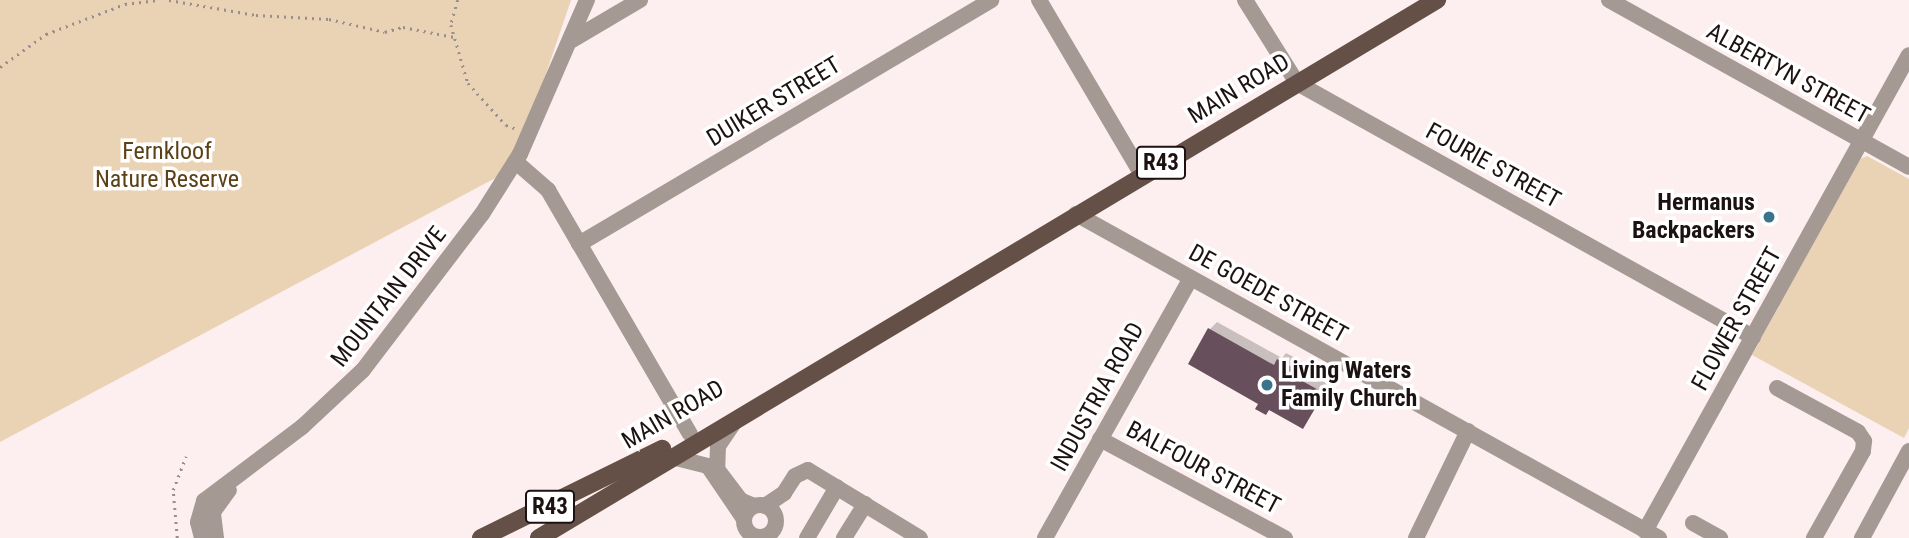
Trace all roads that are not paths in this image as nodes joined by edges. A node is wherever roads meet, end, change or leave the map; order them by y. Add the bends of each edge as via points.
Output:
1 (587, 0) edge
2 (640, 0) edge
3 (991, 0) edge
4 (1039, 0) edge
5 (1245, 0) edge
6 (1437, 0) edge
7 (1609, 0) edge
8 (572, 40) junction
9 (1909, 55) edge
10 (1297, 83) junction
11 (1862, 140) junction
12 (516, 162) junction
13 (1909, 166) edge
14 (1142, 175) junction
15 (1076, 214) junction
16 (579, 244) junction
17 (1191, 278) junction
18 (886, 327) junction
19 (1753, 337) junction
20 (1777, 388) dead end
21 (737, 419) junction
22 (1468, 431) junction
23 (690, 434) junction
24 (1100, 439) junction
25 (280, 444) junction
26 (1909, 451) edge
27 (672, 457) junction
28 (837, 487) junction
29 (865, 504) junction
30 (755, 510) junction
31 (1693, 523) dead end
32 (1652, 534) edge
33 (755, 537) edge
34 (202, 538) edge
35 (216, 538) edge
36 (481, 538) edge
37 (539, 538) edge
38 (807, 538) edge
39 (844, 538) edge
40 (920, 538) edge
41 (1045, 538) edge
42 (1285, 538) edge
43 (1416, 538) edge
44 (1720, 538) edge
45 (1814, 538) edge
46 (1862, 538) edge

1 - 8 street, MOUNTAIN DRIVE
2 - 8 street
3 - 16 street, DUIKER STREET
4 - 14 street
5 - 10 street, FOURIE STREET
6 - 10 main road, MAIN ROAD / R43
7 - 11 street, ALBERTYN STREET
8 - 12 street, MOUNTAIN DRIVE
9 - 11 street, FLOWER STREET
10 - 14 main road, MAIN ROAD / R43
10 - 19 street, FOURIE STREET
11 - 13 street, ALBERTYN STREET
11 - 19 street, FLOWER STREET
12 - 16 street via 540,179
12 - 25 street, MOUNTAIN DRIVE via 381,350 331,402
14 - 15 main road, MAIN ROAD / R43
15 - 17 street, DE GOEDE STREET
15 - 18 main road, MAIN ROAD / R43
16 - 23 street
17 - 22 street, DE GOEDE STREET
17 - 24 street, INDUSTRIA ROAD
18 - 21 main road, MAIN ROAD / R43 via 846,357
18 - 23 main road, MAIN ROAD / R43 via 842,346
19 - 32 street, FLOWER STREET
20 - 45 street via 1858,432 1864,441 1863,451
21 - 27 main road, MAIN ROAD / R43
21 - 30 street via 722,436 717,469 740,500
22 - 32 street, DE GOEDE STREET
22 - 43 street
23 - 36 main road, MAIN ROAD / R43 via 605,481
24 - 41 street, INDUSTRIA ROAD
24 - 42 street, BALFOUR STREET
25 - 34 street, MOUNTAIN DRIVE via 204,501 198,522
25 - 35 street, MOUNTAIN DRIVE via 217,503 211,524
26 - 46 street
27 - 30 street via 708,466
27 - 37 main road, MAIN ROAD / R43
28 - 29 street
28 - 30 street via 808,470 800,471 783,494
28 - 38 street
29 - 39 street
29 - 40 street
30 - 33 street via 747,529
30 - 33 street via 774,512 776,523 766,536
31 - 44 street

